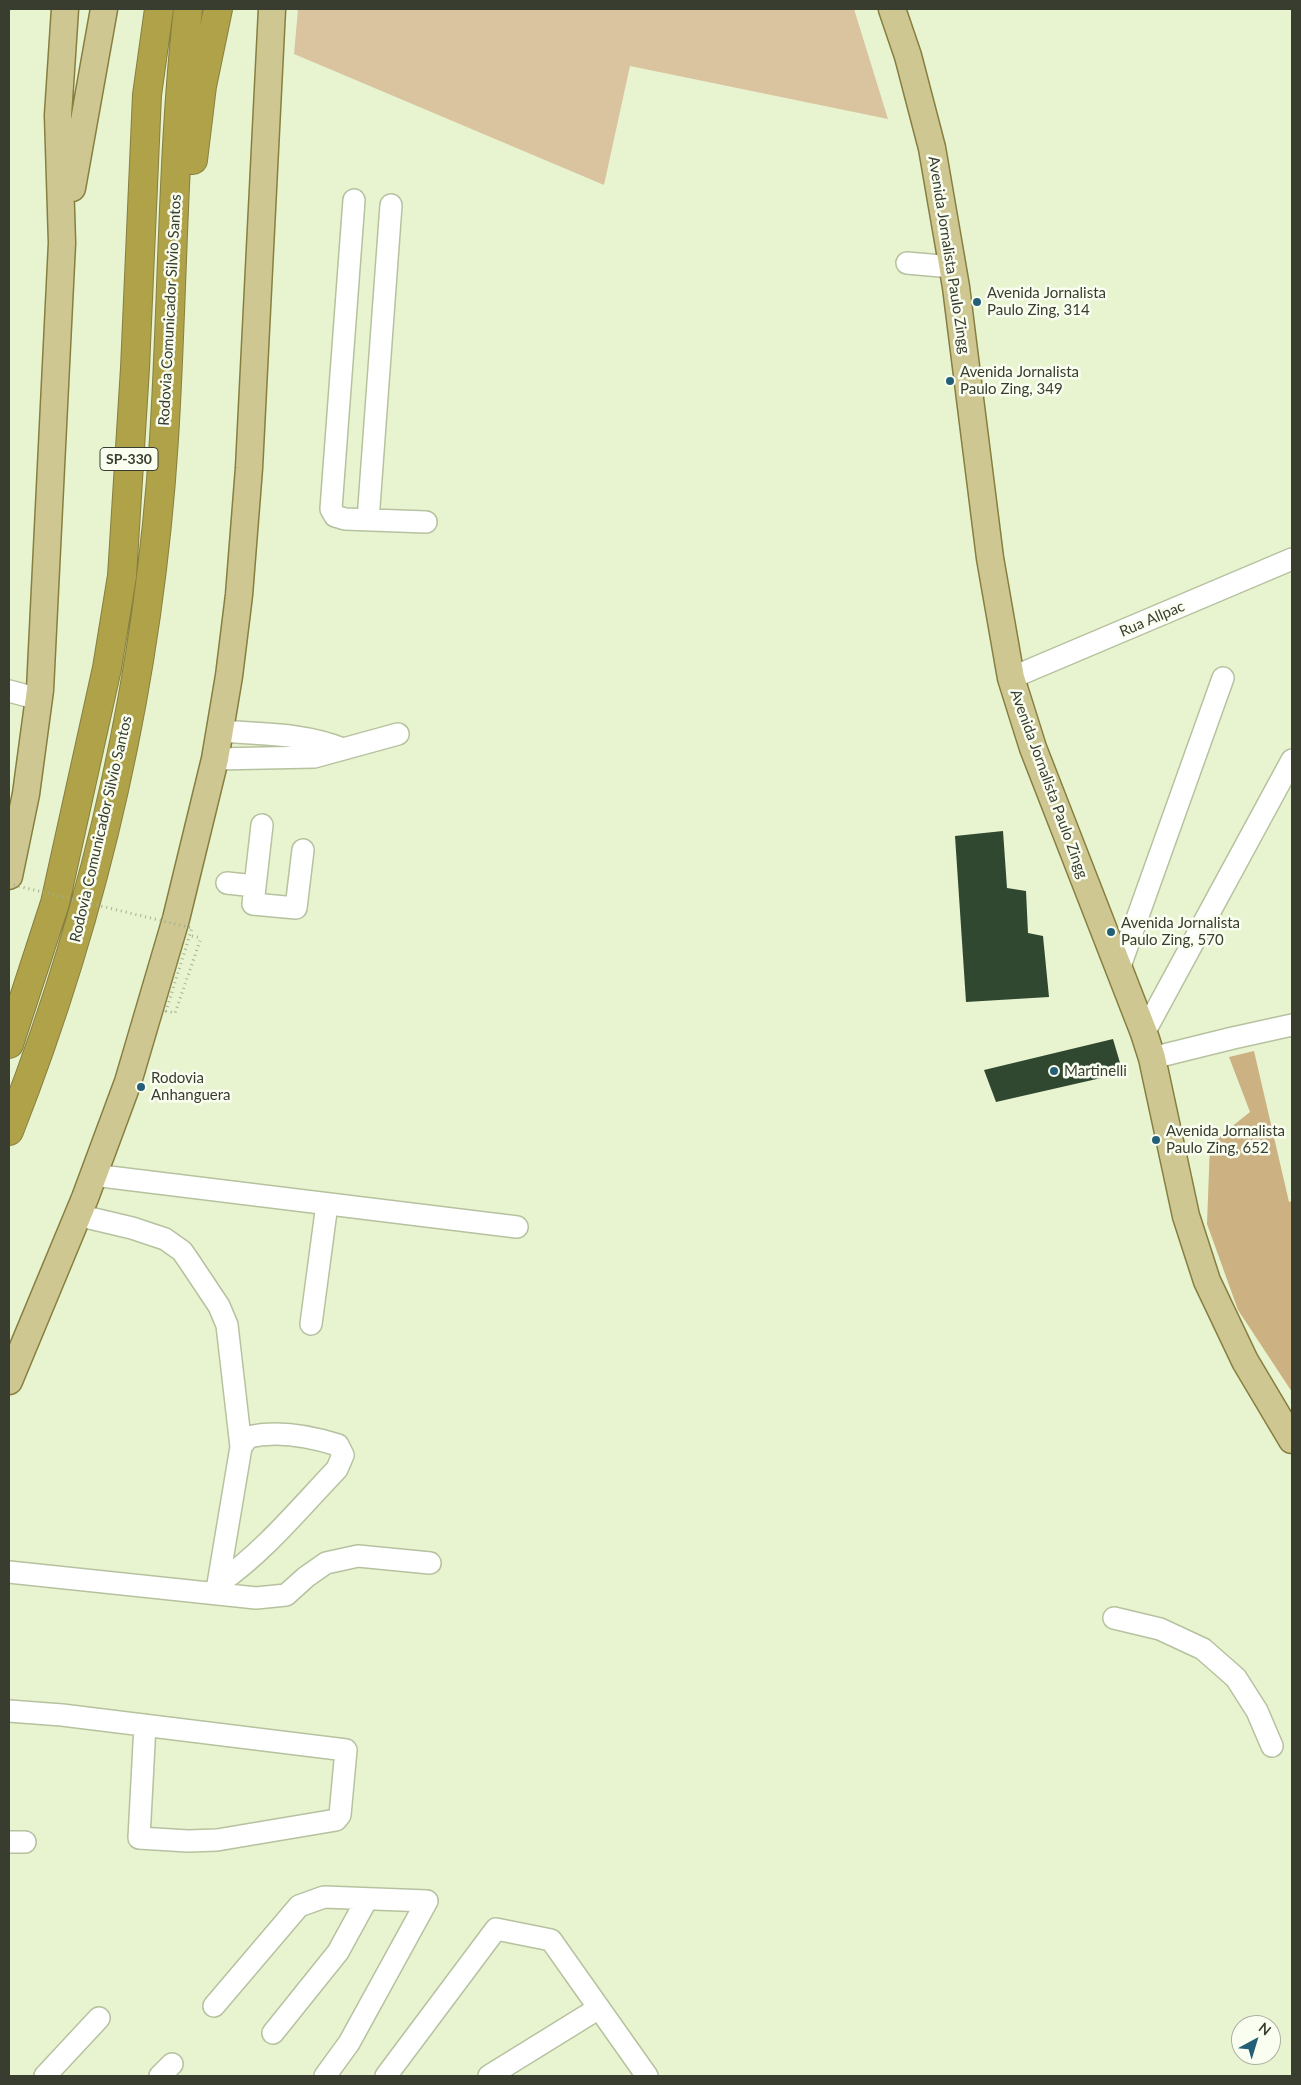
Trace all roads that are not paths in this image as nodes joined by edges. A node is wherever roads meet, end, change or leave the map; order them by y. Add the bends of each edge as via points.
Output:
1 (65, 9) edge
2 (104, 9) edge
3 (159, 9) edge
4 (188, 9) edge
5 (218, 9) edge
6 (892, 9) edge
7 (273, 14) edge
8 (354, 200) dead end
9 (390, 205) dead end
10 (62, 243) junction
11 (906, 262) dead end
12 (952, 267) junction
13 (169, 334) junction
14 (368, 520) junction
15 (426, 522) dead end
16 (1292, 559) edge
17 (1011, 678) junction
18 (1223, 678) dead end
19 (9, 691) edge
20 (39, 699) junction
21 (219, 731) junction
22 (398, 734) dead end
23 (343, 749) junction
24 (215, 759) junction
25 (1292, 760) edge
26 (262, 825) dead end
27 (303, 850) dead end
28 (9, 876) edge
29 (227, 883) dead end
30 (255, 886) junction
31 (54, 903) junction
32 (1119, 969) junction
33 (9, 998) edge
34 (1292, 1025) edge
35 (1144, 1033) junction
36 (9, 1044) edge
37 (1152, 1058) junction
38 (9, 1131) edge
39 (93, 1176) junction
40 (327, 1204) junction
41 (78, 1216) junction
42 (517, 1228) dead end
43 (311, 1324) dead end
44 (9, 1381) edge
45 (1292, 1440) edge
46 (240, 1447) junction
47 (430, 1563) dead end
48 (9, 1572) edge
49 (218, 1589) junction
50 (1114, 1618) dead end
51 (9, 1711) edge
52 (145, 1725) junction
53 (1272, 1746) dead end
54 (367, 1899) junction
55 (214, 2006) dead end
56 (599, 2008) junction
57 (99, 2018) dead end
58 (273, 2033) dead end
59 (637, 2073) edge
60 (45, 2076) edge
61 (325, 2076) edge
62 (386, 2076) edge
63 (490, 2076) edge

1 - 10 main road via 58,114
2 - 10 main road
3 - 31 highway, Rodovia Comunicador Silvio Santos / SP-330 via 147,95 122,576 107,668
4 - 13 highway, Rodovia Comunicador Silvio Santos / SP-330 via 180,78
5 - 13 highway via 202,86
6 - 12 main road, Avenida Jornalista Paulo Zingg via 932,148
7 - 21 main road via 249,468 239,596
8 - 14 street via 331,509 340,518
9 - 14 street
10 - 20 main road
11 - 12 street
12 - 17 main road, Avenida Jornalista Paulo Zingg via 973,408 990,558
13 - 38 highway, Rodovia Comunicador Silvio Santos / SP-330 via 164,441 146,616 120,765 62,984
14 - 15 street
16 - 17 street, Rua Allpac
17 - 32 main road, Avenida Jornalista Paulo Zingg via 1033,748
18 - 32 street
19 - 20 street
20 - 28 main road via 24,806
21 - 23 street via 304,737
21 - 24 main road
22 - 23 street
23 - 24 street via 314,757
24 - 39 main road via 174,925 130,1076
25 - 35 street
26 - 30 street
27 - 30 street via 296,908 253,904
29 - 30 street
31 - 33 highway
31 - 36 highway, Rodovia Comunicador Silvio Santos / SP-330
32 - 35 main road, Avenida Jornalista Paulo Zingg
34 - 37 street
35 - 37 main road, Avenida Jornalista Paulo Zingg
37 - 45 main road, Avenida Jornalista Paulo Zingg via 1186,1216 1208,1281 1246,1362
39 - 40 street
39 - 41 main road
40 - 42 street
40 - 43 street
41 - 44 main road
41 - 46 street via 165,1239 182,1251 219,1306 227,1325
46 - 49 street
46 - 49 street via 248,1437 266,1433 338,1444 343,1454 337,1469 265,1546
47 - 49 street via 358,1556 326,1563 286,1595 256,1598
48 - 49 street
50 - 53 street via 1160,1629 1202,1649 1236,1678 1257,1711
51 - 52 street
52 - 52 street via 346,1750 340,1815 336,1820 217,1840 140,1838
54 - 55 street via 324,1897 299,1906
54 - 58 street via 338,1952
54 - 61 street via 427,1901 349,2043
56 - 59 street
56 - 62 street via 551,1940 496,1929
56 - 63 street
57 - 60 street

